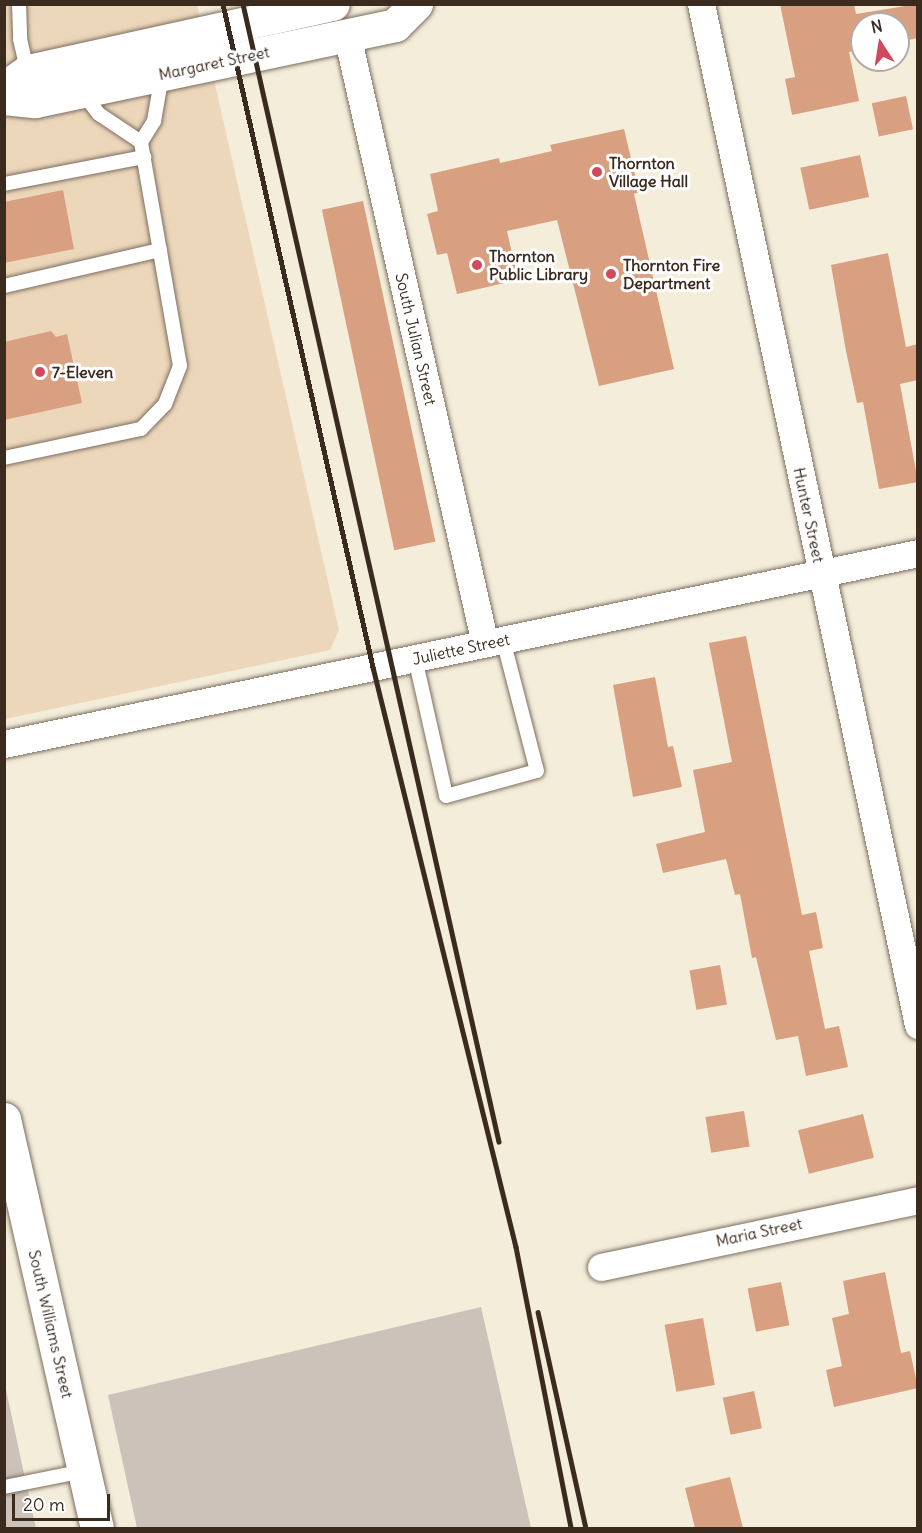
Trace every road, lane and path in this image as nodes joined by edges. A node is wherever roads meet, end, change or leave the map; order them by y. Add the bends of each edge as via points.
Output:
1 (19, 4) edge
2 (416, 4) edge
3 (701, 4) edge
4 (324, 5) edge
5 (347, 35) junction
6 (162, 74) junction
7 (18, 90) edge
8 (82, 91) junction
9 (141, 142) junction
10 (144, 157) junction
11 (4, 184) edge
12 (160, 250) junction
13 (4, 286) edge
14 (4, 458) edge
15 (918, 553) edge
16 (822, 573) junction
17 (494, 642) junction
18 (416, 658) junction
19 (4, 744) edge
20 (918, 1025) edge
21 (4, 1119) edge
22 (918, 1200) edge
23 (601, 1267) dead end
24 (84, 1471) junction
25 (4, 1487) edge
26 (97, 1528) edge

1 - 7 lane
2 - 5 street, Margaret Street via 395,25
3 - 16 street, Hunter Street
4 - 7 street, Margaret Street
5 - 6 street, Margaret Street
5 - 17 street, South Julian Street
6 - 8 street, Margaret Street
6 - 9 lane via 154,121
7 - 8 street, Margaret Street
8 - 9 lane via 99,114
9 - 10 lane
10 - 11 lane
10 - 12 lane
12 - 13 lane
12 - 14 lane via 180,366 165,404 141,429
15 - 16 street, Juliette Street
16 - 17 street, Juliette Street
16 - 20 street, Hunter Street
17 - 18 street, Juliette Street
17 - 18 lane via 537,771 446,796
18 - 19 street, Juliette Street
21 - 24 street, South Williams Street
22 - 23 street, Maria Street
24 - 25 lane
24 - 26 street, South Williams Street

